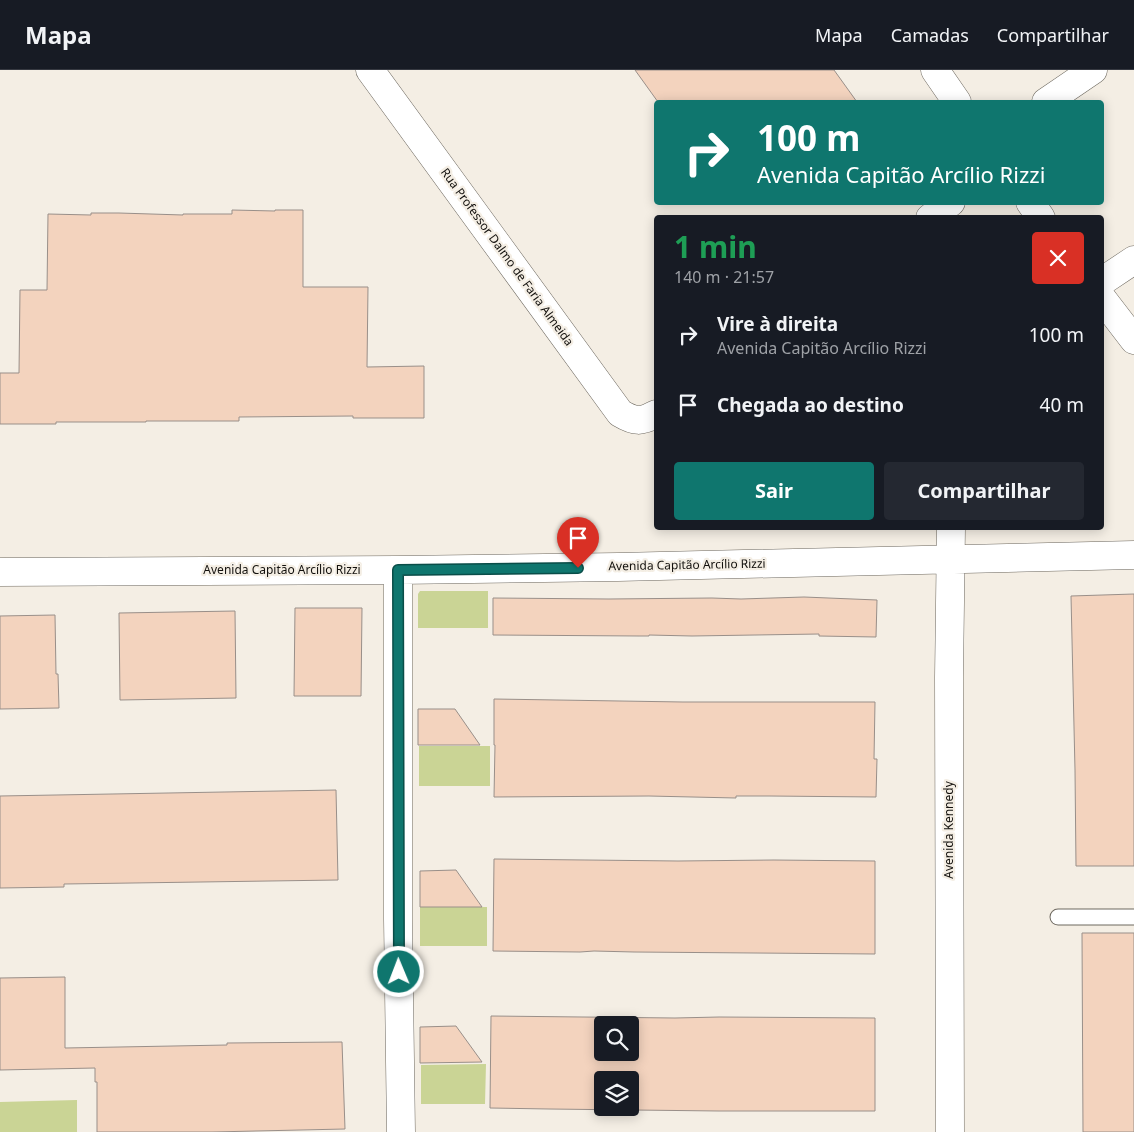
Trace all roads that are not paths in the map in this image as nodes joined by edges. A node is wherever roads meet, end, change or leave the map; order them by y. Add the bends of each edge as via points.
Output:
1 (370, 70) edge
2 (935, 70) edge
3 (1094, 70) edge
4 (956, 100) edge
5 (1049, 100) edge
6 (947, 205) edge
7 (934, 215) edge
8 (1134, 260) edge
9 (1104, 280) edge
10 (1104, 300) edge
11 (1134, 340) edge
12 (654, 415) edge
13 (951, 530) edge
14 (1134, 555) edge
15 (951, 559) junction
16 (398, 570) junction
17 (0, 572) edge
18 (1134, 916) edge
19 (1058, 917) dead end
20 (401, 1132) edge
21 (950, 1132) edge

1 - 12 street, Rua Professor Dalmo de Faria Almeida via 620,413 630,419 644,420
2 - 4 street
3 - 5 street
6 - 7 street
8 - 9 street
10 - 11 street
13 - 15 street, Avenida Kennedy
14 - 15 street, Avenida Capitão Arcílio Rizzi
15 - 16 street, Avenida Capitão Arcílio Rizzi
15 - 21 street, Avenida Kennedy
16 - 17 street, Avenida Capitão Arcílio Rizzi
16 - 20 street
18 - 19 lane

